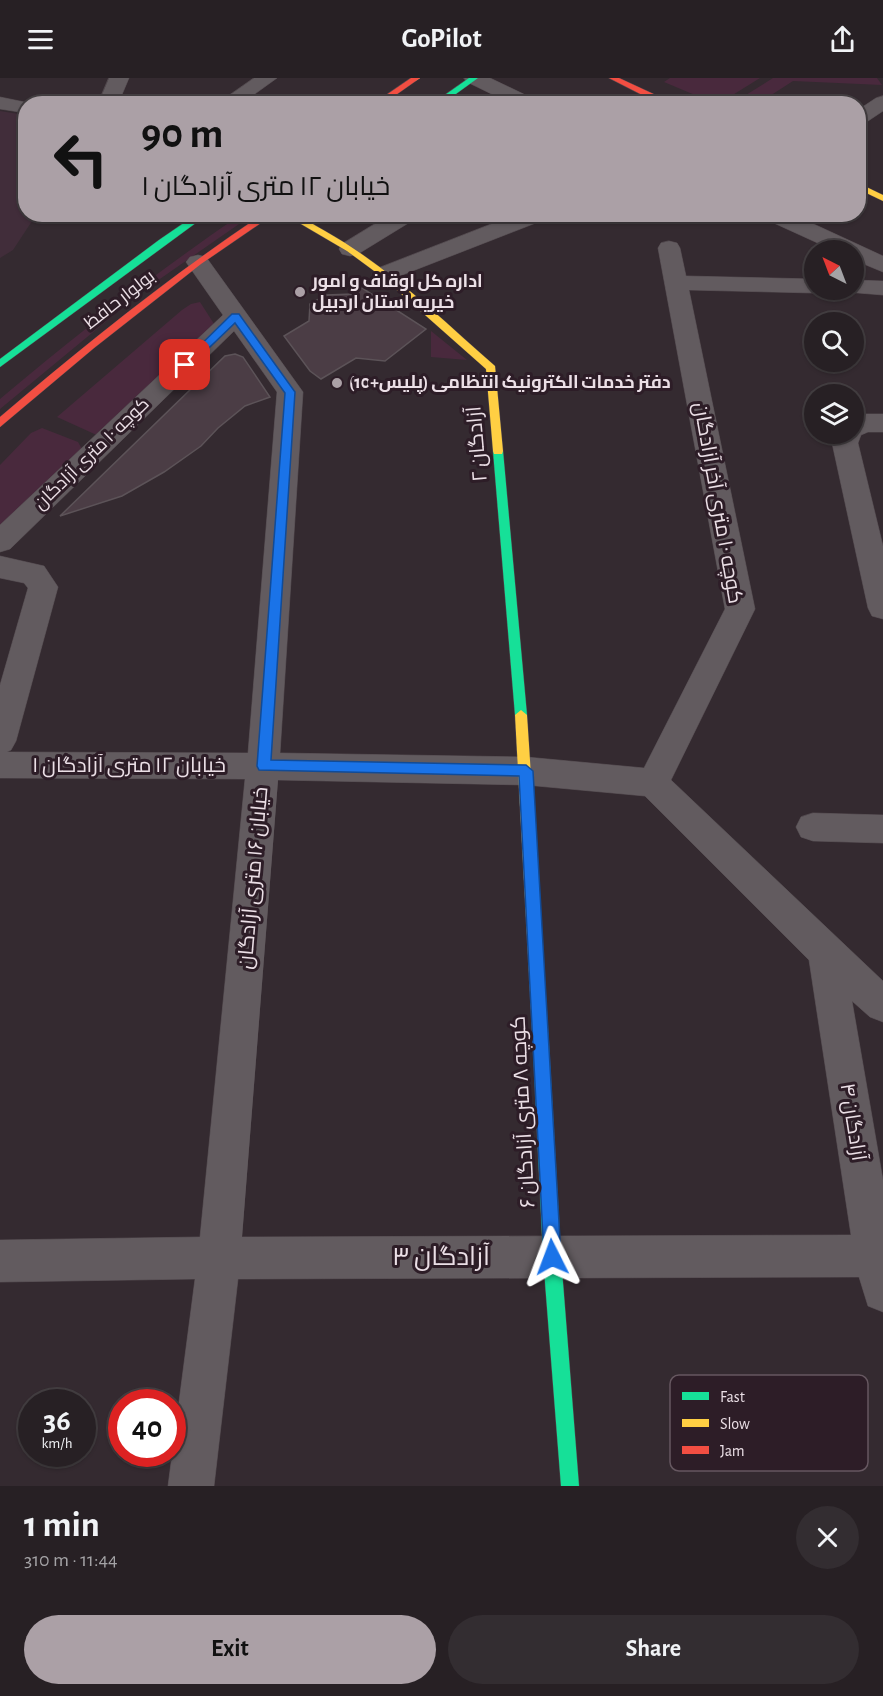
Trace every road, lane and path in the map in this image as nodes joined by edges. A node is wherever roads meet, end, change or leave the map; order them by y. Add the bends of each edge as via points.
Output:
1 (119, 78) edge
2 (267, 78) edge
3 (416, 78) edge
4 (474, 78) edge
5 (613, 78) edge
6 (637, 78) edge
7 (111, 96) edge
8 (240, 96) edge
9 (389, 96) edge
10 (448, 96) edge
11 (512, 96) edge
12 (651, 96) edge
13 (670, 96) edge
14 (883, 102) edge
15 (0, 103) edge
16 (18, 105) edge
17 (866, 114) edge
18 (866, 190) edge
19 (883, 198) edge
20 (192, 222) edge
21 (258, 222) edge
22 (302, 222) edge
23 (394, 222) edge
24 (517, 222) edge
25 (790, 222) edge
26 (829, 240) edge
27 (669, 248) dead end
28 (350, 249) junction
29 (864, 257) edge
30 (198, 262) junction
31 (883, 266) edge
32 (384, 274) junction
33 (677, 283) junction
34 (804, 286) edge
35 (864, 287) edge
36 (883, 288) edge
37 (236, 316) junction
38 (0, 364) edge
39 (0, 423) edge
40 (864, 423) edge
41 (883, 423) edge
42 (845, 444) edge
43 (0, 542) edge
44 (0, 567) edge
45 (883, 608) edge
46 (0, 741) edge
47 (0, 765) edge
48 (263, 766) junction
49 (526, 771) junction
50 (654, 783) junction
51 (813, 827) dead end
52 (883, 829) edge
53 (826, 953) junction
54 (883, 1005) edge
55 (552, 1257) junction
56 (219, 1258) junction
57 (0, 1261) edge
58 (880, 1268) edge
59 (190, 1486) edge
60 (570, 1486) edge

1 - 7 street
2 - 8 street
3 - 9 street
4 - 10 street
4 - 11 street
5 - 12 street
6 - 13 street
14 - 17 street
15 - 16 street
18 - 19 street
20 - 38 street, بولوار حافظ
21 - 30 street, بولوار حافظ
22 - 28 street, آزادگان ۲
23 - 28 street
24 - 32 street
25 - 26 street
27 - 33 street, کوچه ۱۰ متری آخر آزادگان
28 - 32 street, آزادگان ۲
29 - 31 street
30 - 37 street, خیابان ۱۶ متری آزادگان
30 - 39 street, بولوار حافظ
32 - 49 street, آزادگان ۲ via 491,368
33 - 34 street
33 - 50 street, کوچه ۱۰ متری آخر آزادگان via 740,609
35 - 36 street
37 - 43 street, کوچه ۱۰ متری آزادگان
37 - 48 street, خیابان ۱۶ متری آزادگان via 290,392
40 - 41 street
42 - 45 street
44 - 46 street via 34,574 43,587
47 - 48 street, خیابان ۱۲ متری آزادگان ۱
48 - 49 street, خیابان ۱۲ متری آزادگان ۱
48 - 56 street, خیابان ۱۶ متری آزادگان
49 - 50 street, خیابان ۱۲ متری آزادگان ۱
49 - 55 street, کوچه ۸ متری آزادگان ۶
50 - 53 street
51 - 52 street
53 - 54 street
53 - 58 street, آزادگان ۴
55 - 56 street, آزادگان ۳
55 - 58 street, آزادگان ۳
55 - 60 street, کوچه ۸ متری آزادگان ۶
56 - 57 street, آزادگان ۳
56 - 59 street, خیابان ۱۶ متری آزادگان

